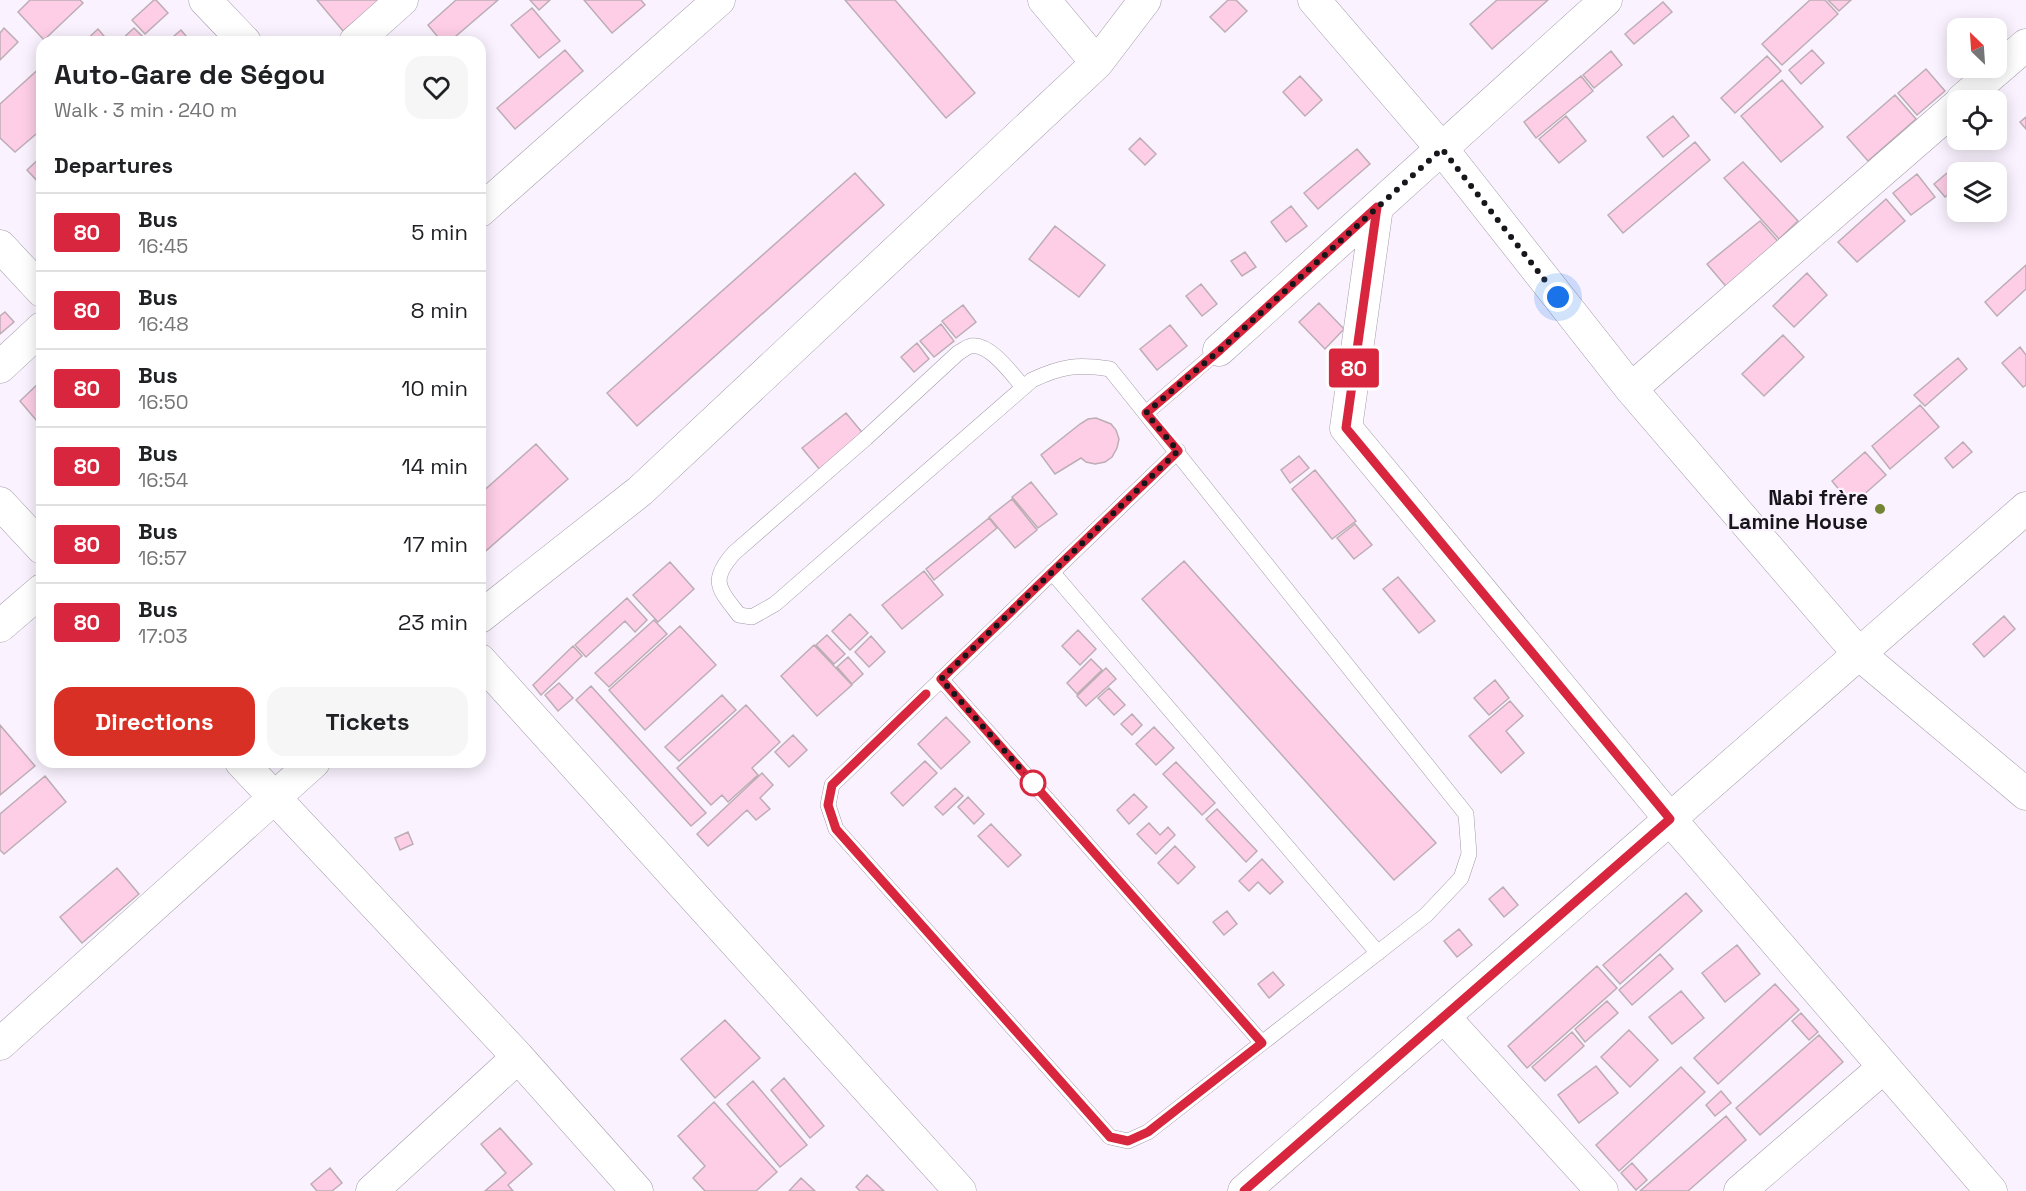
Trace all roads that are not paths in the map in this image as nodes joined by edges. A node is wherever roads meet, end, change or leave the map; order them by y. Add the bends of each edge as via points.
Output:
1 (205, 0) edge
2 (402, 0) edge
3 (719, 0) edge
4 (1044, 0) edge
5 (1145, 0) edge
6 (1314, 0) edge
7 (1606, 0) edge
8 (238, 36) edge
9 (362, 36) edge
10 (2026, 45) edge
11 (1097, 63) junction
12 (1974, 90) edge
13 (1947, 115) edge
14 (1442, 149) junction
15 (486, 206) edge
16 (1377, 207) junction
17 (0, 246) edge
18 (36, 285) edge
19 (36, 333) edge
20 (1220, 350) joint
21 (0, 366) edge
22 (1023, 387) junction
23 (1631, 389) junction
24 (1146, 413) junction
25 (1178, 451) junction
26 (0, 503) edge
27 (2026, 508) edge
28 (36, 542) edge
29 (1052, 572) junction
30 (36, 595) edge
31 (486, 611) edge
32 (0, 626) edge
33 (1859, 654) junction
34 (486, 667) edge
35 (941, 679) junction
36 (246, 768) edge
37 (307, 768) edge
38 (2026, 794) edge
39 (274, 798) junction
40 (1670, 819) junction
41 (1378, 953) junction
42 (1444, 1017) junction
43 (1262, 1043) junction
44 (0, 1044) edge
45 (518, 1057) junction
46 (1884, 1067) junction
47 (372, 1191) edge
48 (637, 1191) edge
49 (960, 1191) edge
50 (1244, 1191) edge
51 (1602, 1191) edge
52 (1740, 1191) edge
53 (1991, 1191) edge

1 - 8 street
2 - 9 street
3 - 15 street
4 - 11 street
5 - 11 street
6 - 14 street
7 - 14 street
10 - 12 street
11 - 31 street via 640,491
13 - 23 street
14 - 16 street
14 - 23 street
16 - 20 street
16 - 40 street via 1346,428
17 - 18 street
19 - 21 street
20 - 24 lane
22 - 22 lane via 775,604 752,617 739,615 724,595 719,582 721,568 734,553 958,353 980,346 994,355
22 - 24 lane via 1057,368 1087,365 1110,369
23 - 33 street
24 - 25 lane
25 - 29 lane
25 - 41 lane via 1466,814 1469,854 1461,878 1426,915
26 - 28 street
27 - 33 street
29 - 35 lane
29 - 41 lane
30 - 32 street
33 - 38 street
33 - 40 street
34 - 49 street
35 - 43 lane
35 - 43 lane via 832,785 828,805 836,829 1110,1137 1128,1141 1148,1132
36 - 39 street
37 - 39 street
39 - 44 street
39 - 45 street
40 - 42 street
40 - 46 street
41 - 43 lane
42 - 50 street
42 - 51 street
45 - 47 street
45 - 48 street
46 - 52 street
46 - 53 street

